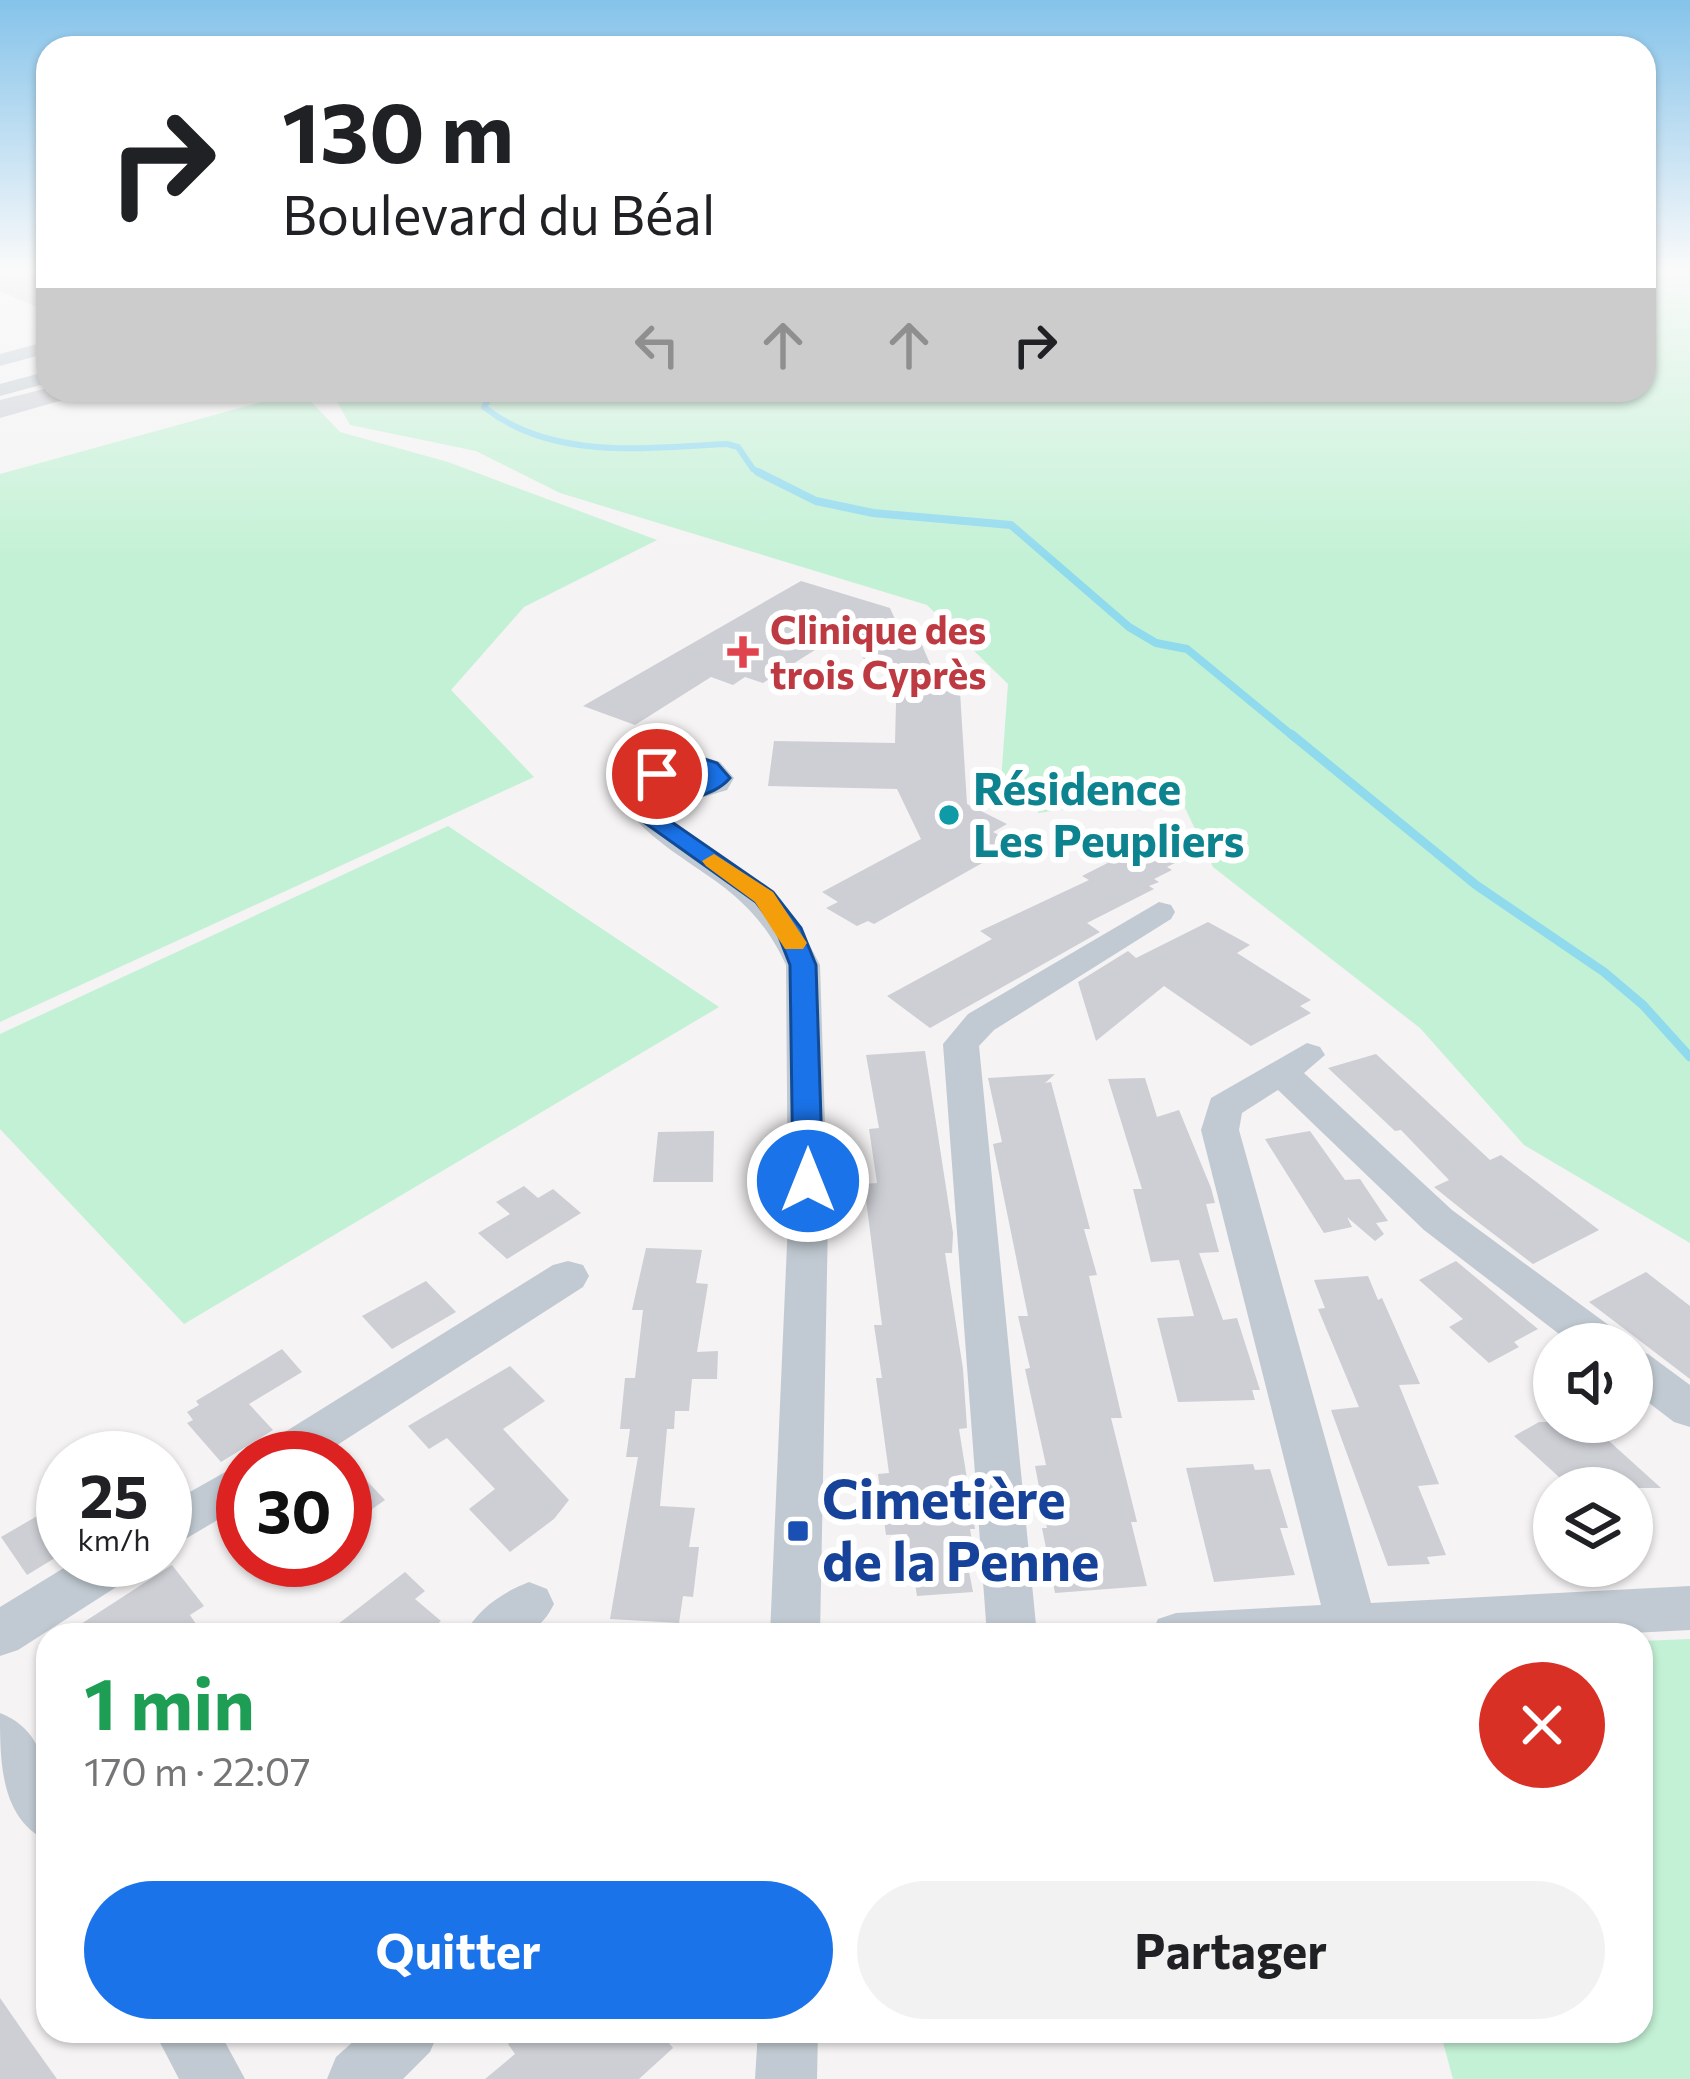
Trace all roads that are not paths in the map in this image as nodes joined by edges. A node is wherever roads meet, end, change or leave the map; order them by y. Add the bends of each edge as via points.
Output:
1 (36, 380) edge
2 (0, 390) edge
3 (650, 818) dead end
4 (1159, 912) dead end
5 (568, 1276) dead end
6 (1575, 1323) edge
7 (1653, 1382) edge
8 (1690, 1409) edge
9 (323, 1431) edge
10 (75, 1587) edge
11 (529, 1604) dead end
12 (1690, 1608) edge
13 (505, 1623) edge
14 (795, 1623) edge
15 (1011, 1623) edge
16 (1351, 1623) joint
17 (0, 1634) edge
18 (0, 1738) edge
19 (36, 1795) edge
20 (192, 2043) edge
21 (396, 2043) edge
22 (788, 2043) edge
23 (214, 2079) edge
24 (358, 2079) edge
25 (786, 2079) edge

1 - 2 street
3 - 14 street via 764,897 803,965 808,1221
4 - 15 street via 981,1022 962,1044
5 - 9 street
6 - 16 street via 1438,1220 1294,1063 1224,1107 1220,1130
7 - 8 street
10 - 17 street
11 - 13 street
12 - 16 street
18 - 19 street
20 - 23 street
21 - 24 street
22 - 25 street

